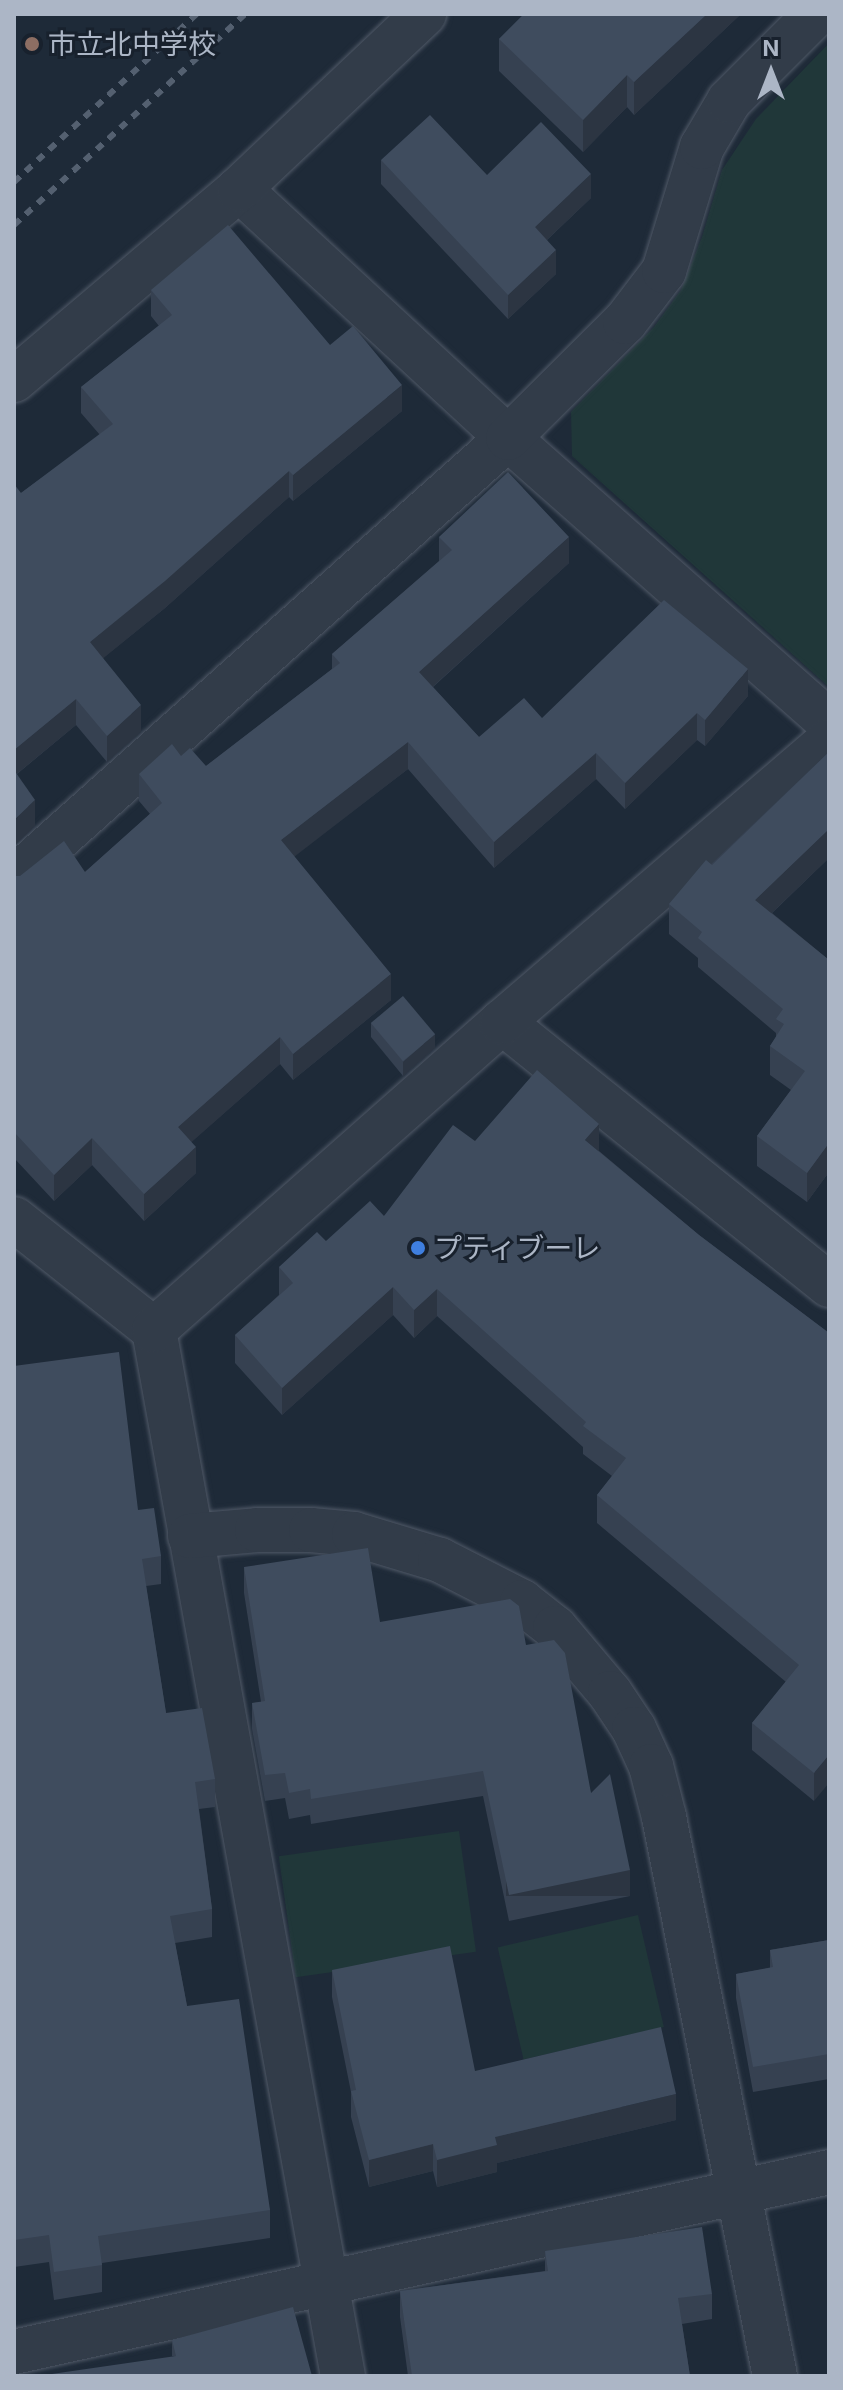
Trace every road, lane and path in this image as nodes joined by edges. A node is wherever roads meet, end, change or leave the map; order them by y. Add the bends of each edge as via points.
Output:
1 (424, 14) edge
2 (816, 14) edge
3 (239, 189) junction
4 (14, 380) edge
5 (508, 438) junction
6 (829, 722) edge
7 (829, 741) edge
8 (14, 878) edge
9 (502, 1022) junction
10 (14, 1219) edge
11 (829, 1285) edge
12 (154, 1330) junction
13 (190, 1536) junction
14 (829, 2172) edge
15 (740, 2192) junction
16 (326, 2283) junction
17 (14, 2352) edge
18 (343, 2376) edge
19 (775, 2376) edge

1 - 3 street
2 - 5 street via 729,101 702,147 664,271 625,322
3 - 4 street
3 - 5 street
5 - 6 street
5 - 8 street
7 - 9 street
9 - 11 street
9 - 12 street
10 - 12 street
12 - 13 street
13 - 15 street via 311,1530 400,1546 522,1602 583,1658 634,1729 651,1766
13 - 16 street
14 - 15 street
15 - 16 street
15 - 19 street
16 - 17 street
16 - 18 street

